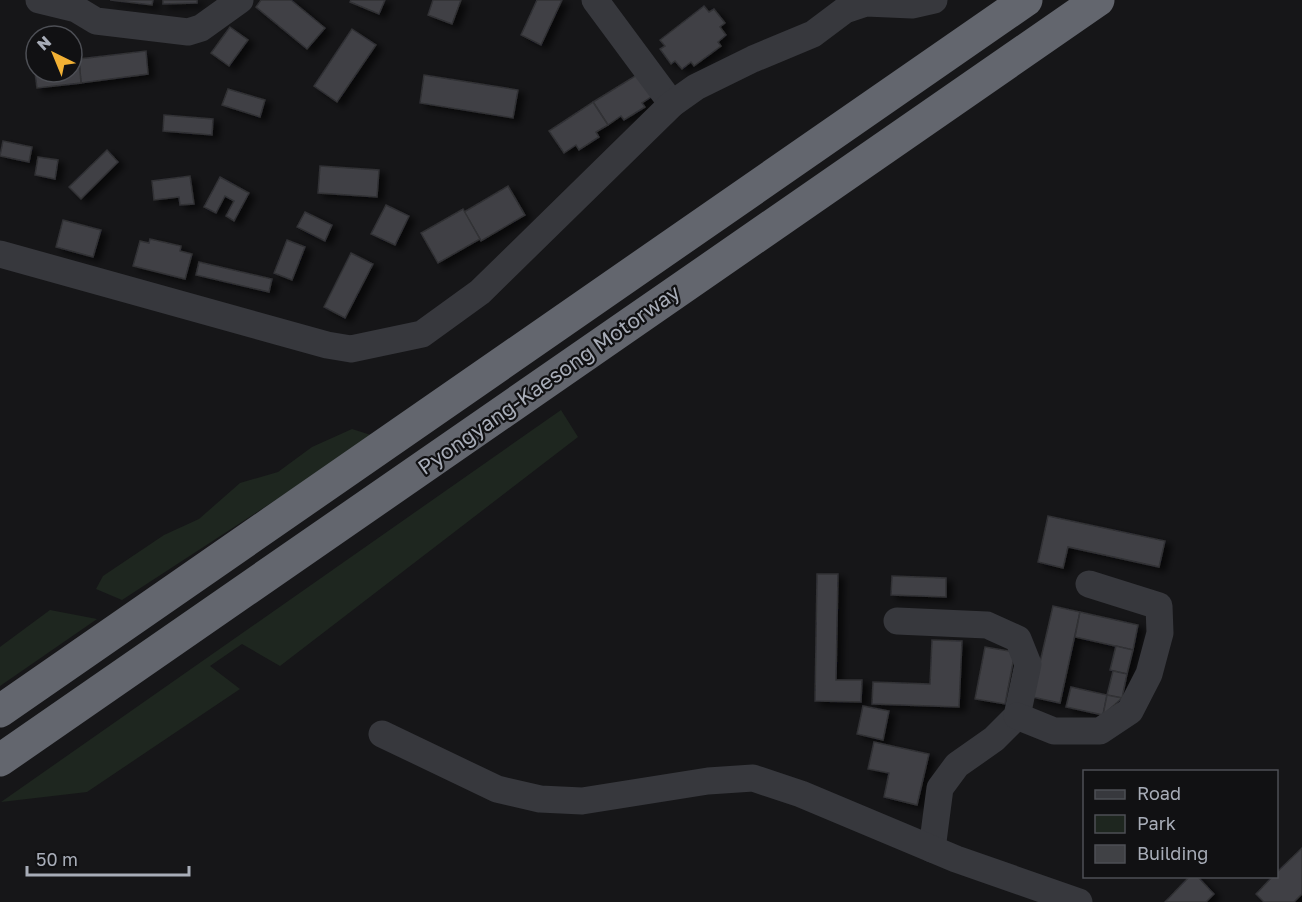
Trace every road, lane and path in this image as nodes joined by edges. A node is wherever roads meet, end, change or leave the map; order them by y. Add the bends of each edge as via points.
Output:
1 (39, 0) edge
2 (240, 0) edge
3 (595, 0) edge
4 (934, 0) edge
5 (1026, 0) edge
6 (1098, 0) edge
7 (672, 104) junction
8 (0, 254) edge
9 (1089, 584) dead end
10 (897, 621) dead end
11 (0, 711) edge
12 (1017, 716) junction
13 (382, 734) dead end
14 (0, 760) edge
15 (932, 849) junction
16 (1079, 902) edge

1 - 2 street via 76,9 96,21 188,32 201,28
3 - 7 street
4 - 7 street via 912,5 866,3 845,10 813,34 744,63
5 - 11 highway, Pyongyang-Kaesong Motorway
6 - 14 highway, Pyongyang-Kaesong Motorway
7 - 8 street via 480,292 422,334 351,349 327,345
9 - 12 street via 1159,606 1160,633 1149,674 1130,711 1100,731 1054,731
10 - 12 street via 987,625 1017,639 1028,664
12 - 15 street via 994,739 957,765 940,788
13 - 15 street via 497,789 540,799 582,801 708,781 753,778
15 - 16 street

